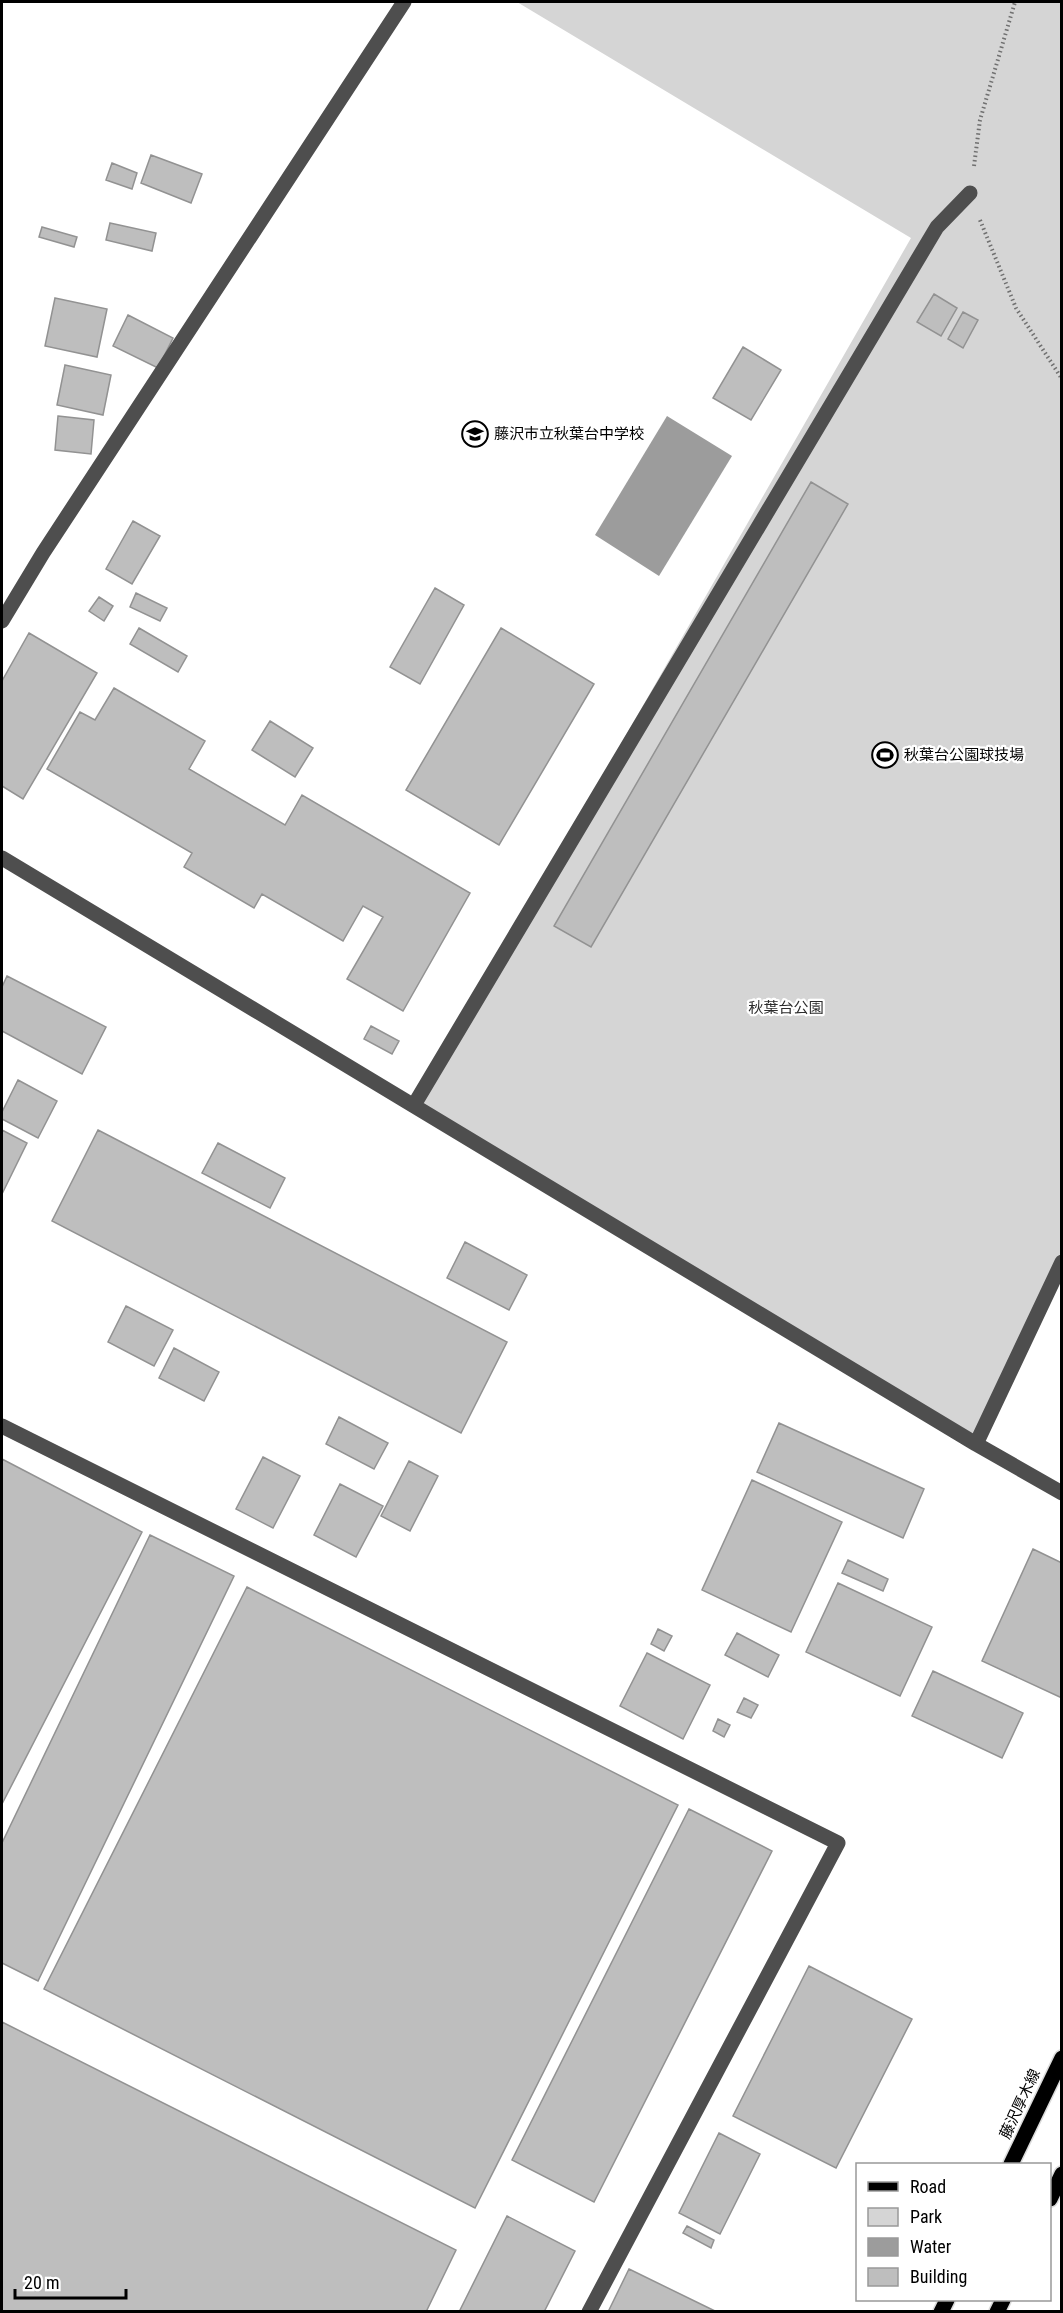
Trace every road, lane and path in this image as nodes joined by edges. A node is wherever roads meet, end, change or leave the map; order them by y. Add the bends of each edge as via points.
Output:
1 (404, 2) edge
2 (1015, 2) edge
3 (970, 194) junction
4 (1062, 379) edge
5 (2, 621) edge
6 (2, 858) edge
7 (414, 1105) junction
8 (1062, 1262) edge
9 (2, 1426) edge
10 (976, 1444) junction
11 (1062, 1492) edge
12 (1062, 2058) edge
13 (1011, 2163) edge
14 (1062, 2174) edge
15 (1051, 2197) edge
16 (590, 2312) edge

1 - 5 street via 55,533
2 - 3 path via 980,120
3 - 4 path via 1016,308
3 - 7 street via 937,228
6 - 7 street
7 - 10 street
8 - 10 street
9 - 16 street via 838,1843
10 - 11 street
12 - 13 main road, 藤沢厚木線
14 - 15 main road

